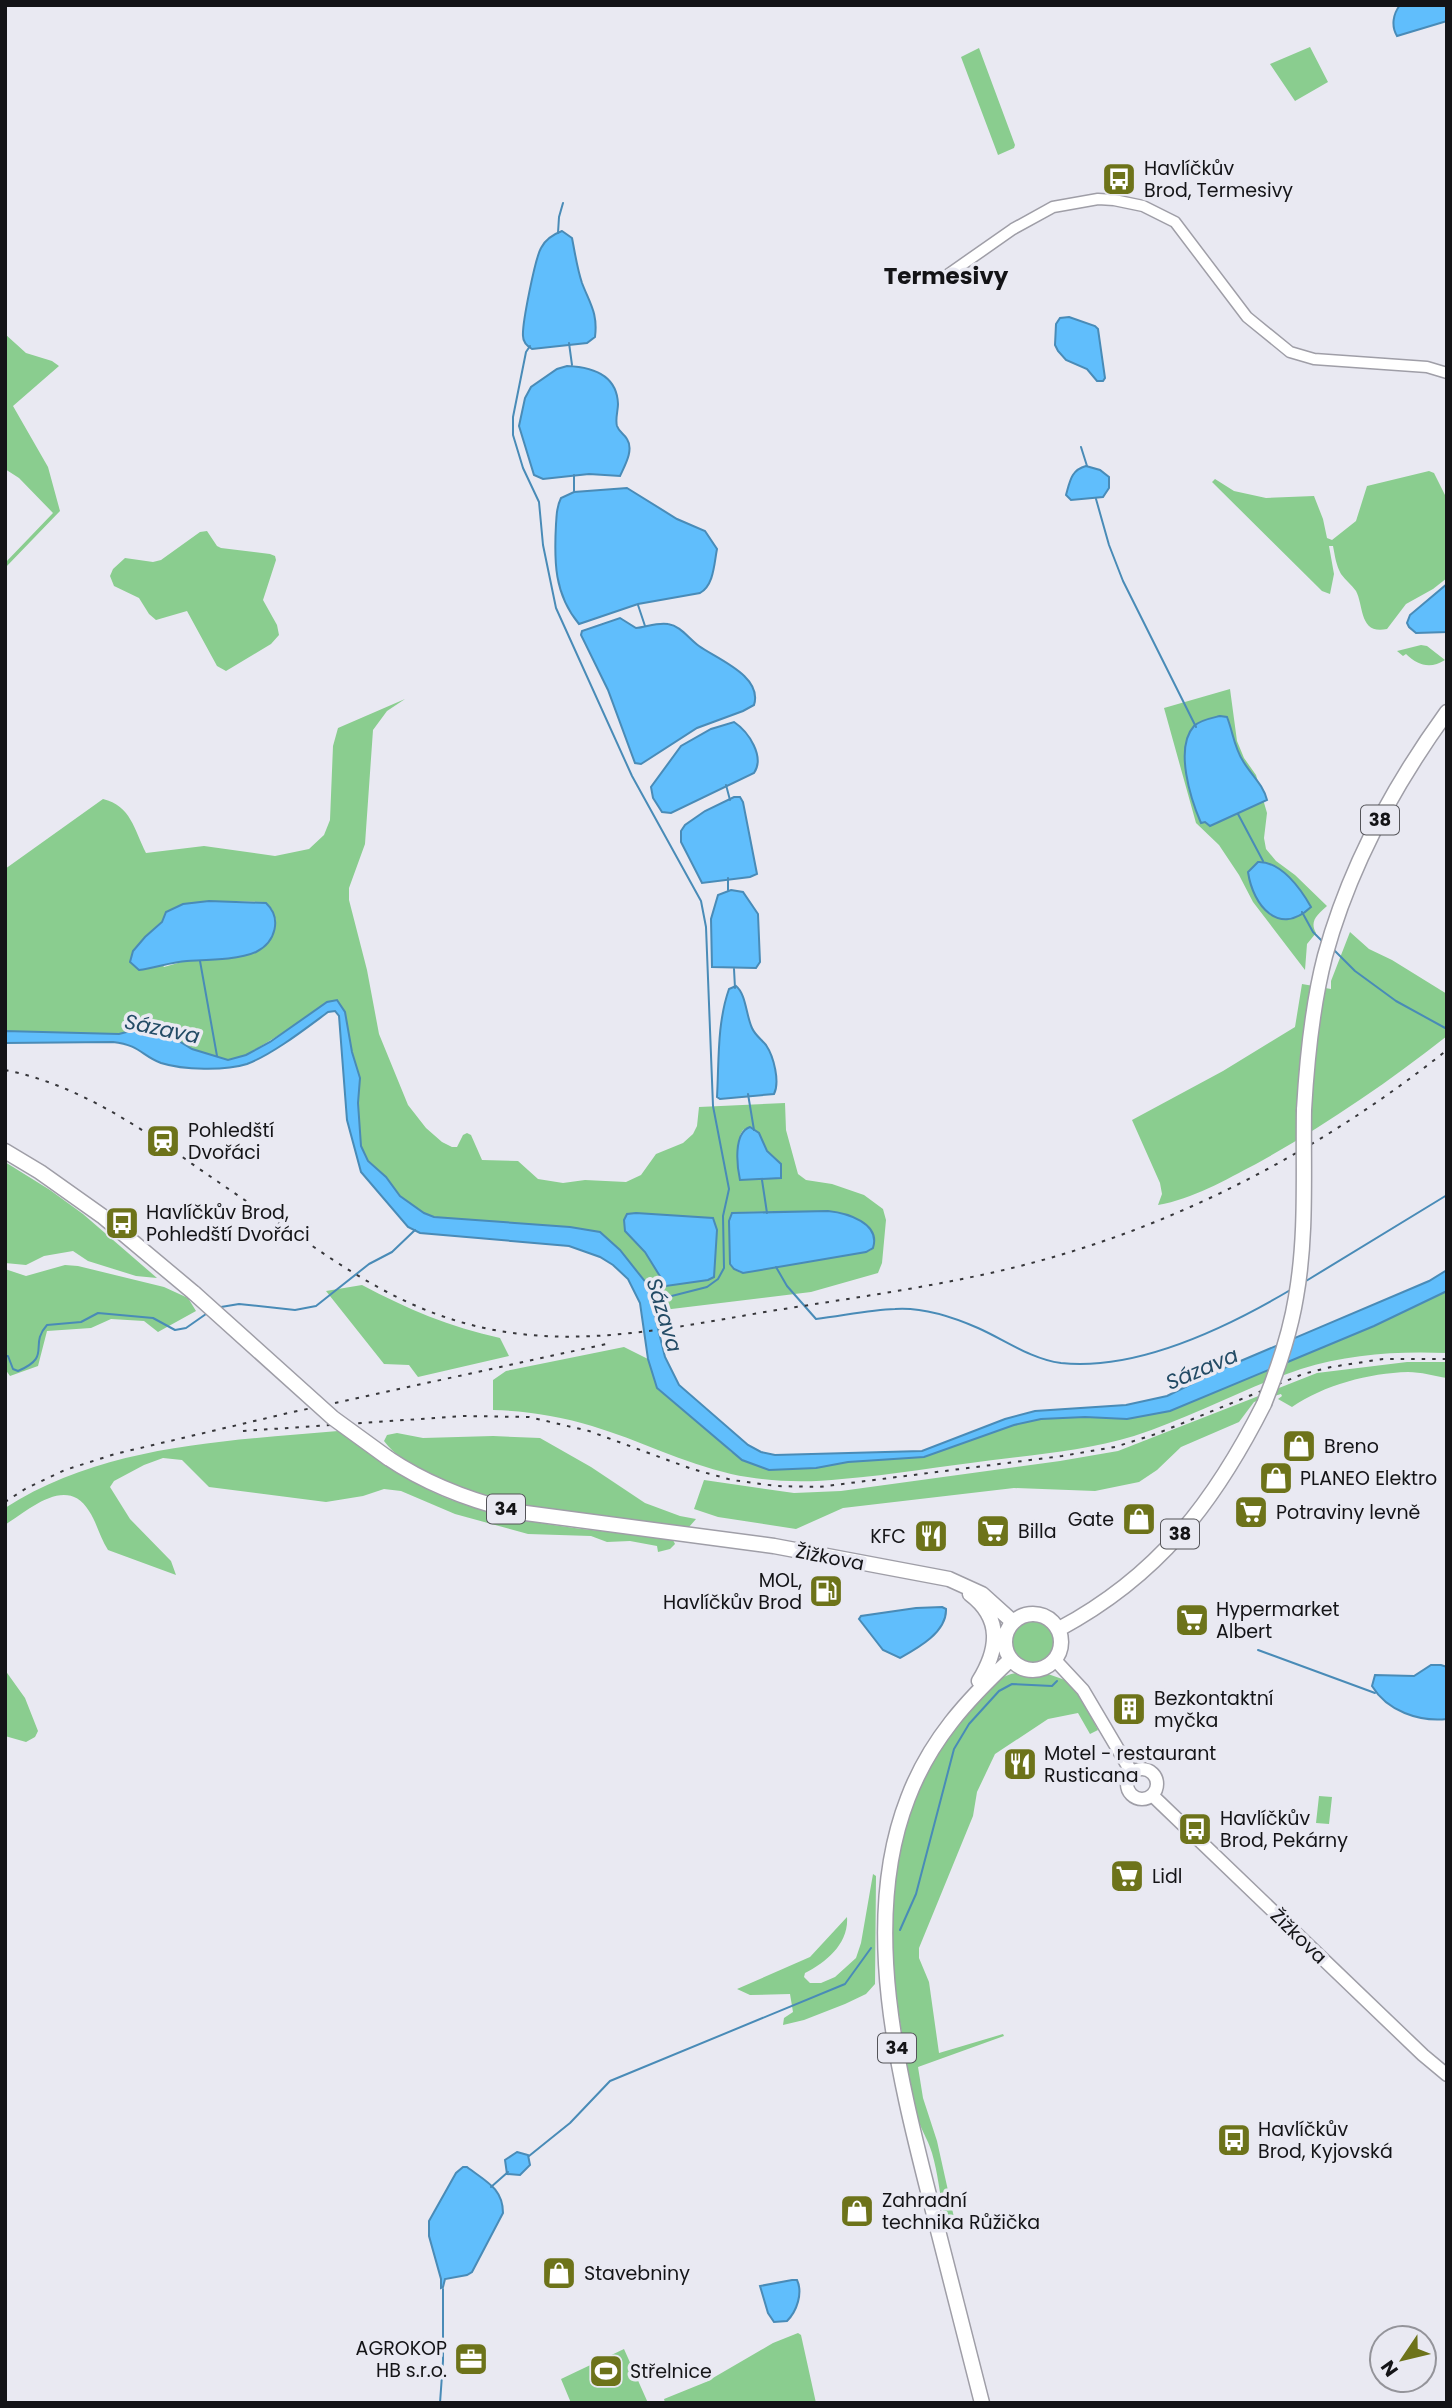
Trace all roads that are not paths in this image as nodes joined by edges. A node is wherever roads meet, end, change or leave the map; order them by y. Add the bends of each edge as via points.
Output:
1 (943, 278) dead end
2 (1447, 373) edge
3 (1447, 712) edge
4 (5, 1151) edge
5 (949, 1579) junction
6 (1013, 1622) junction
7 (1059, 1629) junction
8 (1011, 1659) junction
9 (1055, 1660) junction
10 (965, 1703) junction
11 (1132, 1773) junction
12 (1153, 1795) junction
13 (1447, 2075) edge
14 (982, 2403) edge

1 - 2 street via 1052,207 1098,198 1114,200 1146,207 1175,222 1247,317 1290,352 1314,359 1427,367
3 - 7 main road, 38, bridge via 1389,803 1331,936 1308,1047 1296,1296 1288,1336 1264,1404 1214,1492 1164,1552 1113,1597
4 - 5 main road, Žižkova / 34, bridge via 92,1209 333,1418 437,1486 488,1505 569,1520 774,1546
5 - 6 main road, Žižkova via 982,1594
5 - 10 main road, 34 via 983,1606 995,1639 990,1663
6 - 7 main road via 1025,1614 1038,1614
6 - 8 main road via 1005,1643
7 - 9 main road via 1061,1646
8 - 9 main road via 1035,1670
8 - 10 main road, 34
9 - 11 main road, Žižkova via 1083,1690
10 - 14 main road, 34 via 931,1752 904,1808 890,1863 885,1934 904,2090
11 - 12 main road, Žižkova via 1145,1770 1153,1774 1157,1782
11 - 12 main road, Žižkova via 1127,1784 1132,1796 1145,1799
12 - 13 main road, Žižkova

